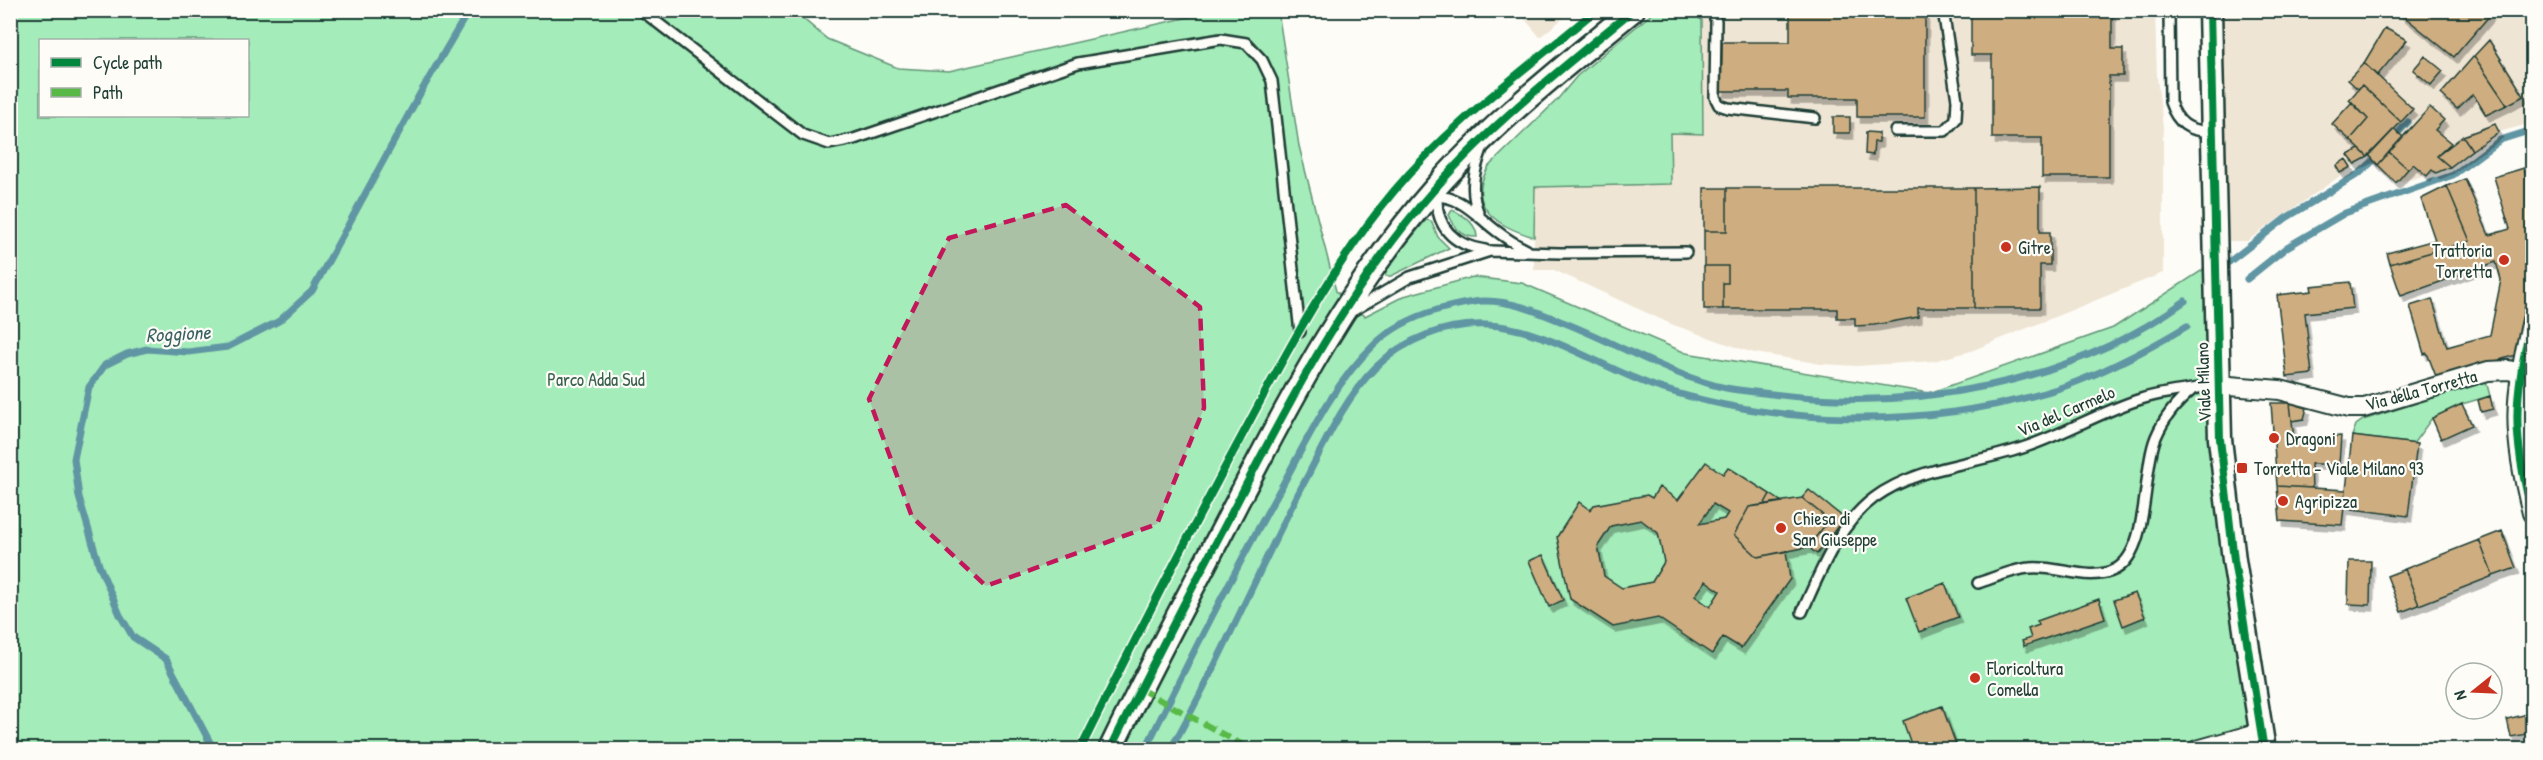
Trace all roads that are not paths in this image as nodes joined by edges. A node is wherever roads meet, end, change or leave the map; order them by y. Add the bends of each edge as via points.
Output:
1 (640, 10) edge
2 (1633, 10) edge
3 (1712, 10) edge
4 (1943, 10) edge
5 (2169, 10) edge
6 (2210, 10) edge
7 (1815, 118) dead end
8 (1491, 131) junction
9 (1895, 131) dead end
10 (2211, 131) junction
11 (1433, 194) junction
12 (1480, 216) junction
13 (1490, 251) junction
14 (1529, 251) junction
15 (1686, 252) dead end
16 (2532, 320) edge
17 (1338, 322) junction
18 (1300, 332) dead end
19 (2519, 373) junction
20 (2217, 385) junction
21 (2193, 390) junction
22 (2532, 513) edge
23 (1978, 583) dead end
24 (1802, 612) dead end
25 (2262, 741) edge
26 (1110, 750) edge
27 (2198, 750) edge

1 - 18 lane via 803,135 829,144 1078,63 1221,39 1246,43 1262,60 1272,81
2 - 8 street
3 - 7 lane via 1716,21 1715,97 1719,105
4 - 9 lane via 1957,100 1956,119 1945,130
5 - 10 lane via 2170,102 2184,126 2198,132
6 - 10 street, Viale Milano
8 - 11 street
8 - 12 lane via 1473,181 1472,194
10 - 20 street, Viale Milano
11 - 12 lane via 1456,201
11 - 13 lane via 1439,220 1448,235 1463,244
11 - 17 street via 1379,259
12 - 14 lane via 1500,234
13 - 14 lane
13 - 17 lane via 1452,261 1395,284
14 - 15 lane
16 - 19 street
17 - 26 street via 1307,370 1238,498
19 - 20 street, Via della Torretta via 2488,372 2364,408 2349,408 2280,390
19 - 22 street via 2516,408 2520,465
20 - 21 lane, Via del Carmelo
20 - 25 street, Viale Milano via 2225,494
21 - 23 lane via 2172,408 2155,439 2136,539 2126,561 2106,573 2028,568
21 - 24 lane, Via del Carmelo via 2140,399 2028,446 1892,487 1859,511 1826,559
25 - 27 street

